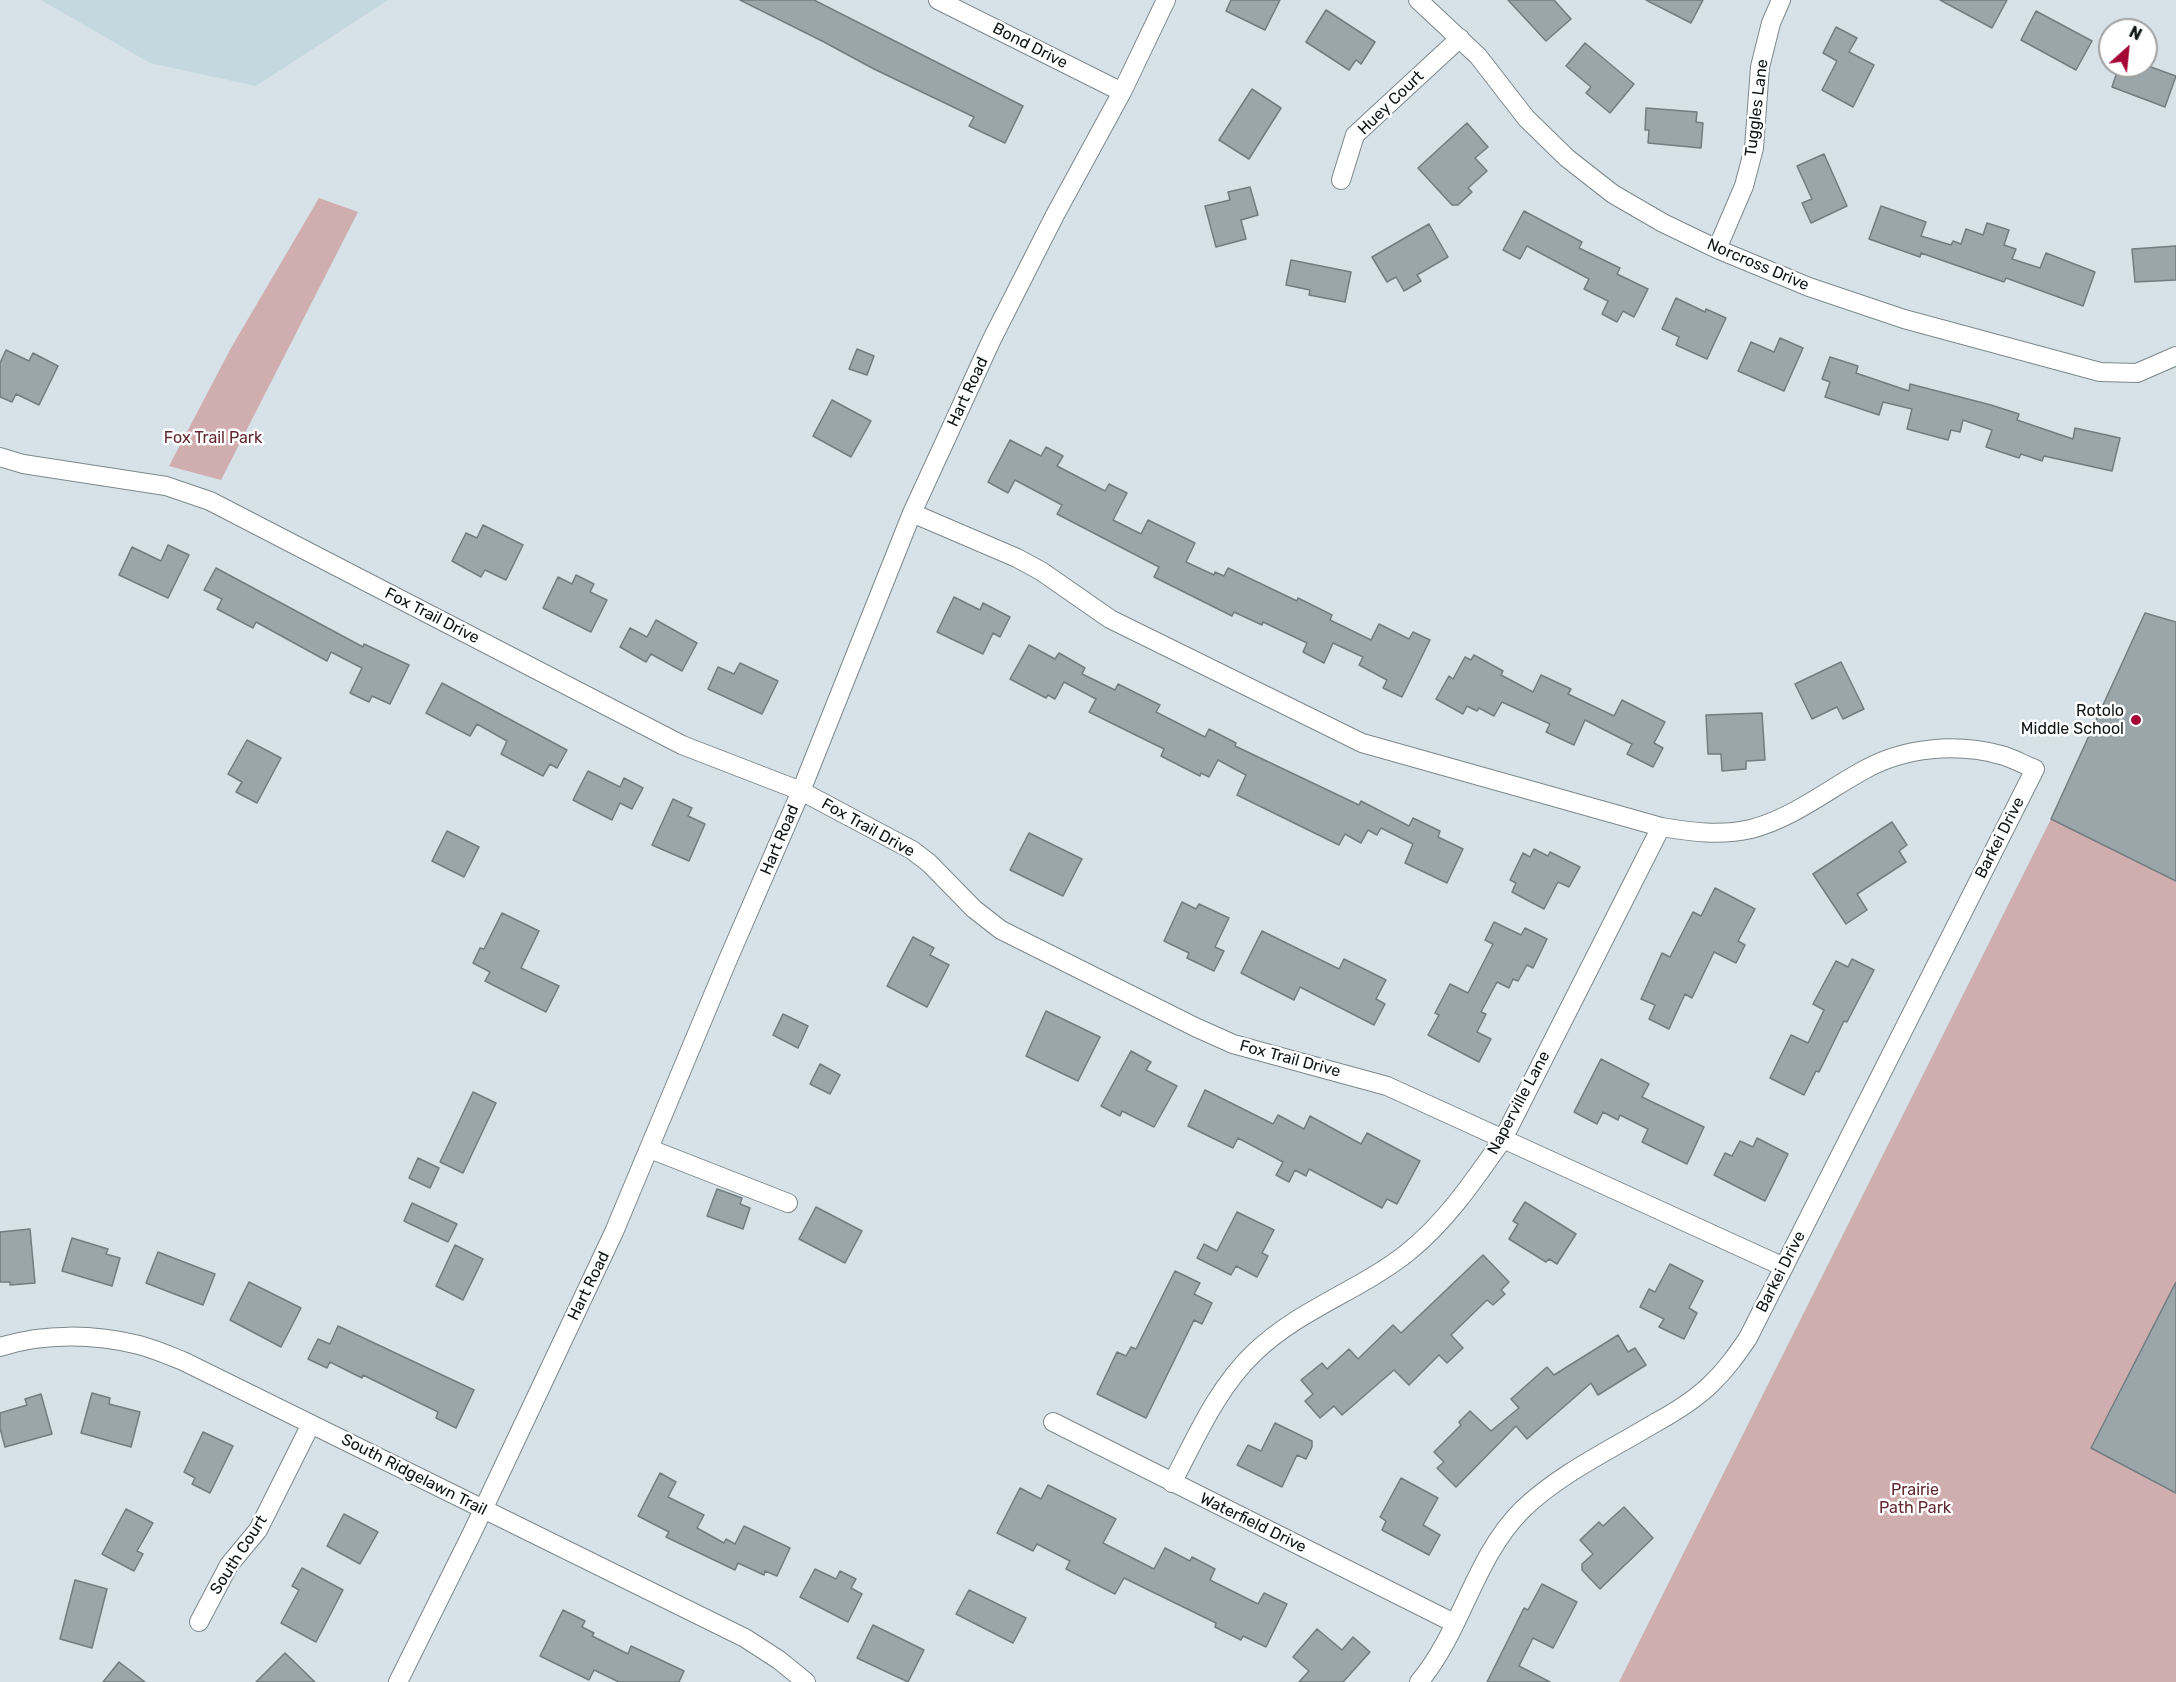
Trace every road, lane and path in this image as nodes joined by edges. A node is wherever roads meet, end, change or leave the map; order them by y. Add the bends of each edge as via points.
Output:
1 (938, 0) edge
2 (1166, 0) edge
3 (1418, 0) edge
4 (1781, 0) edge
5 (1460, 38) junction
6 (1122, 92) junction
7 (1341, 180) dead end
8 (1717, 249) junction
9 (2176, 356) edge
10 (0, 457) edge
11 (912, 513) junction
12 (801, 791) junction
13 (1660, 827) junction
14 (1503, 1139) junction
15 (650, 1149) junction
16 (788, 1203) dead end
17 (1784, 1267) junction
18 (0, 1347) edge
19 (1053, 1422) dead end
20 (311, 1424) junction
21 (1172, 1483) junction
22 (482, 1509) junction
23 (199, 1622) dead end
24 (1454, 1623) junction
25 (398, 1682) edge
26 (806, 1682) edge
27 (1419, 1682) edge

1 - 6 street, Bond Drive
2 - 6 street, Hart Road
3 - 5 street, Norcross Drive
4 - 8 street, Tuggles Lane via 1760,67 1754,148 1744,186
5 - 7 street, Huey Court via 1355,135
5 - 8 street, Norcross Drive via 1526,118 1567,158 1613,194
6 - 11 street, Hart Road via 992,339
8 - 9 street, Norcross Drive via 1809,287 1904,319 2100,372 2137,373
10 - 12 street, Fox Trail Drive via 166,486 210,501 682,745
11 - 12 street, Hart Road
11 - 13 street via 1017,558 1110,619 1362,743
12 - 14 street, Fox Trail Drive via 912,850 1001,930 1185,1022 1233,1044 1387,1086
12 - 15 street, Hart Road
13 - 14 street, Naperville Lane
13 - 17 street, Barkei Drive via 1702,834 1752,828 1806,805 1865,769 1909,752 1972,749 2003,755 2035,770
14 - 17 street, Fox Trail Drive
14 - 21 street, Naperville Lane via 1442,1221 1407,1254 1276,1335 1237,1370 1221,1391
15 - 16 street
15 - 22 street, Hart Road
17 - 24 street, Barkei Drive via 1748,1338 1711,1385 1687,1404 1539,1494 1520,1512 1498,1541
18 - 20 street, South Ridgelawn Trail via 60,1336 140,1345 183,1361
19 - 21 street, Waterfield Drive
20 - 22 street, South Ridgelawn Trail
20 - 23 street, South Court via 258,1530 229,1565
21 - 24 street, Waterfield Drive
22 - 25 street, Hart Road
22 - 26 street, South Ridgelawn Trail via 745,1638
24 - 27 street, Barkei Drive

